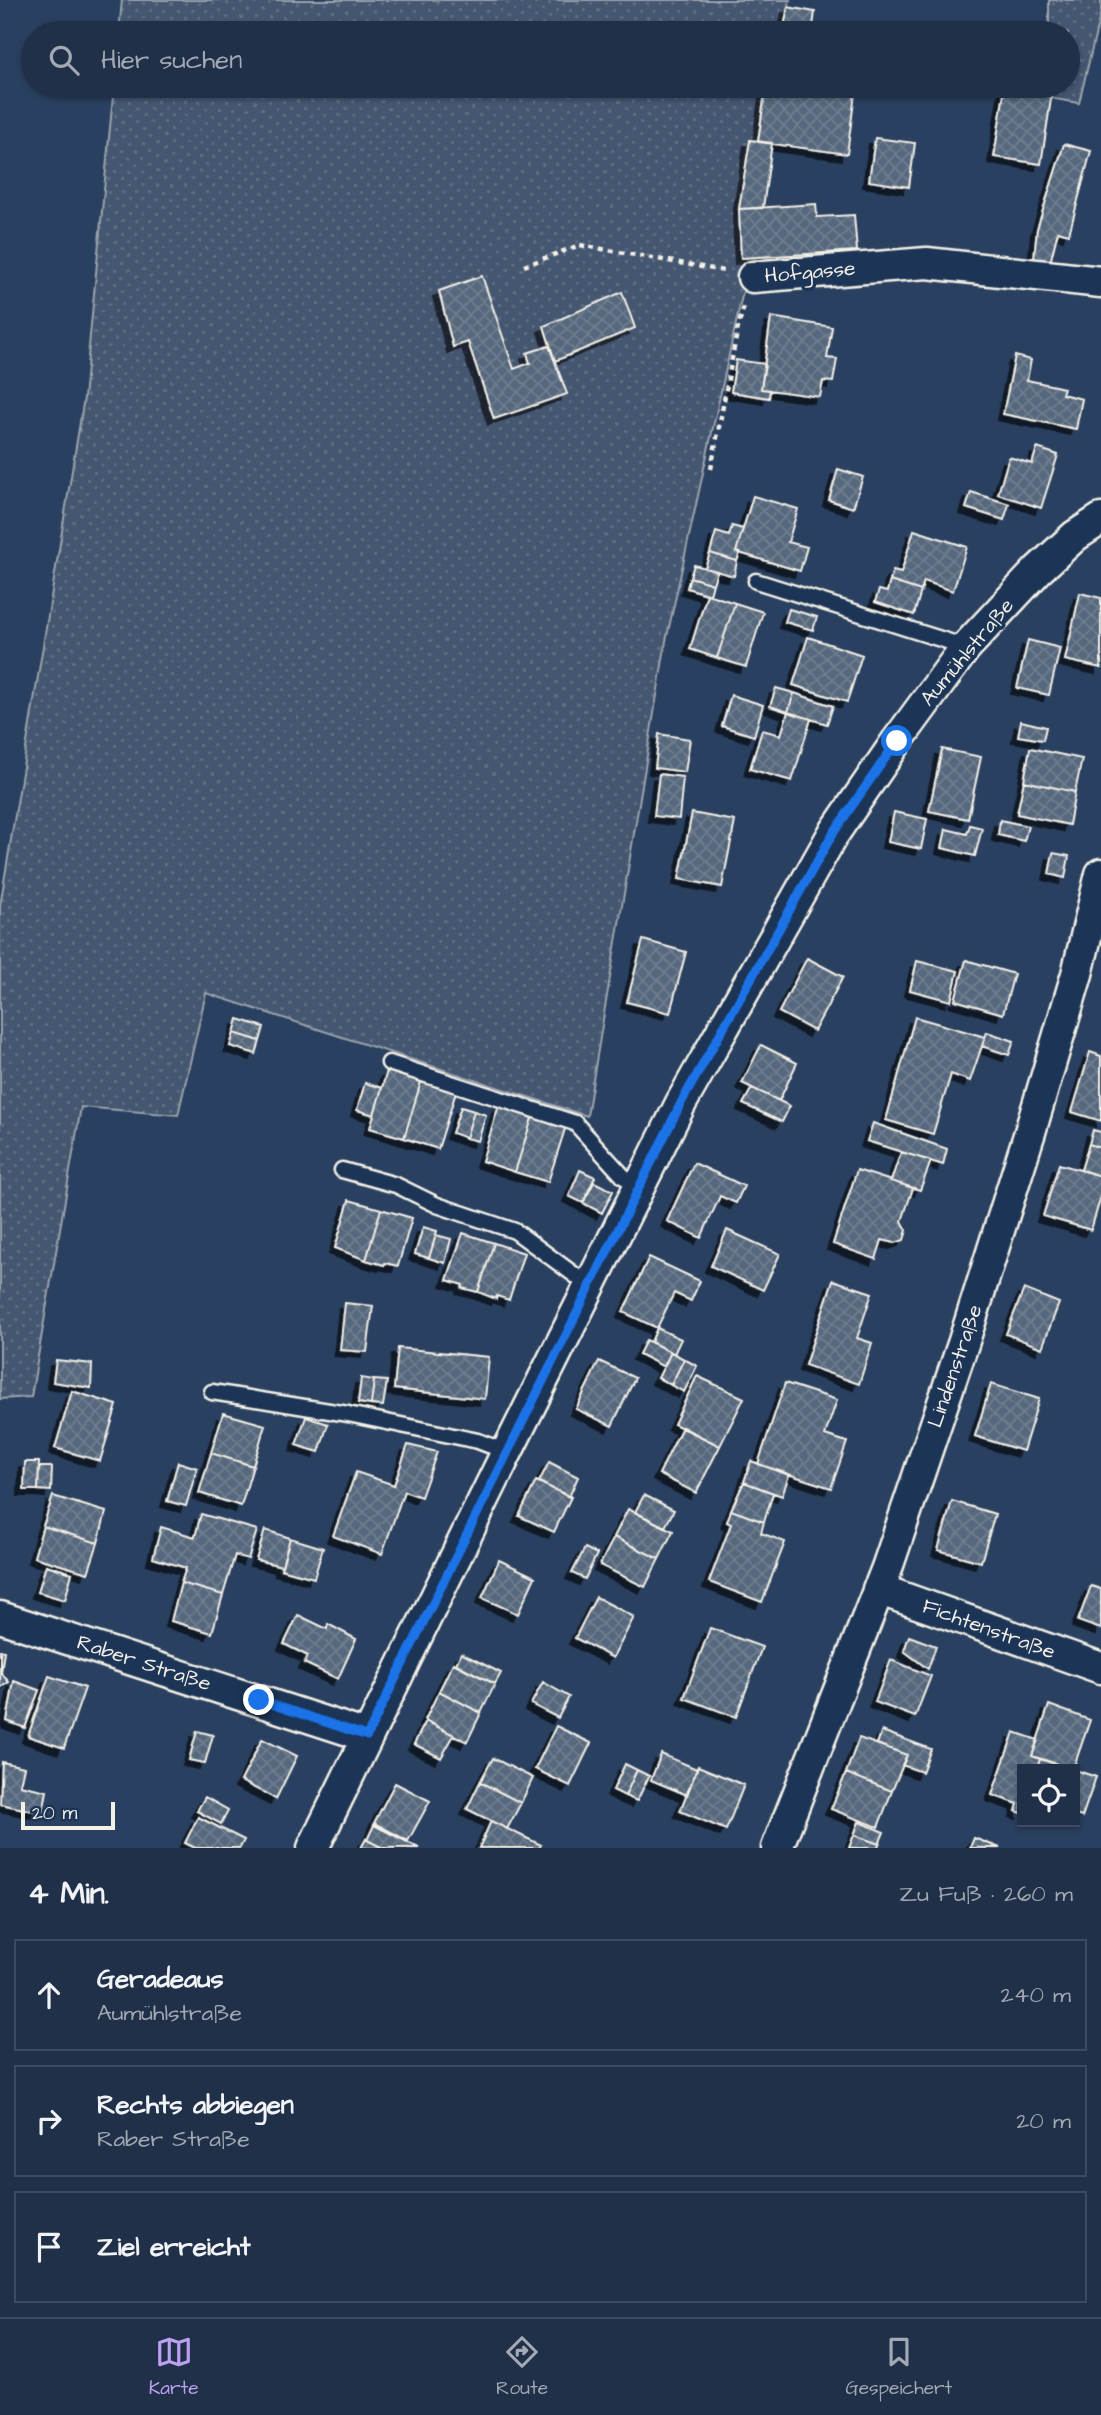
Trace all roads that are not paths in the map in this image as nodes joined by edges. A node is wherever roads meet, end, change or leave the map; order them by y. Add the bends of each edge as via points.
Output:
1 (753, 277) road end
2 (1101, 282) edge
3 (1101, 519) edge
4 (756, 581) dead end
5 (966, 648) junction
6 (1099, 893) edge
7 (389, 1063) dead end
8 (342, 1170) dead end
9 (639, 1185) junction
10 (591, 1287) junction
11 (212, 1392) dead end
12 (507, 1452) junction
13 (878, 1589) junction
14 (0, 1617) edge
15 (1101, 1668) edge
16 (367, 1736) junction
17 (313, 1848) edge
18 (777, 1848) edge

1 - 2 street, Hofgasse via 927,262
3 - 5 street, Aumühlstraße via 1038,570
4 - 5 lane
5 - 9 street, Aumühlstraße via 832,835
6 - 13 street, Lindenstraße via 1009,1200
7 - 9 lane via 575,1123 624,1177
8 - 10 lane via 396,1185 437,1205 514,1231
9 - 10 street, Aumühlstraße
10 - 12 street, Aumühlstraße
11 - 12 lane via 348,1413 478,1441
12 - 16 street, Aumühlstraße
13 - 15 street, Fichtenstraße
13 - 18 street, Lindenstraße
14 - 16 street, Raber Straße
16 - 17 street, Aumühlstraße

